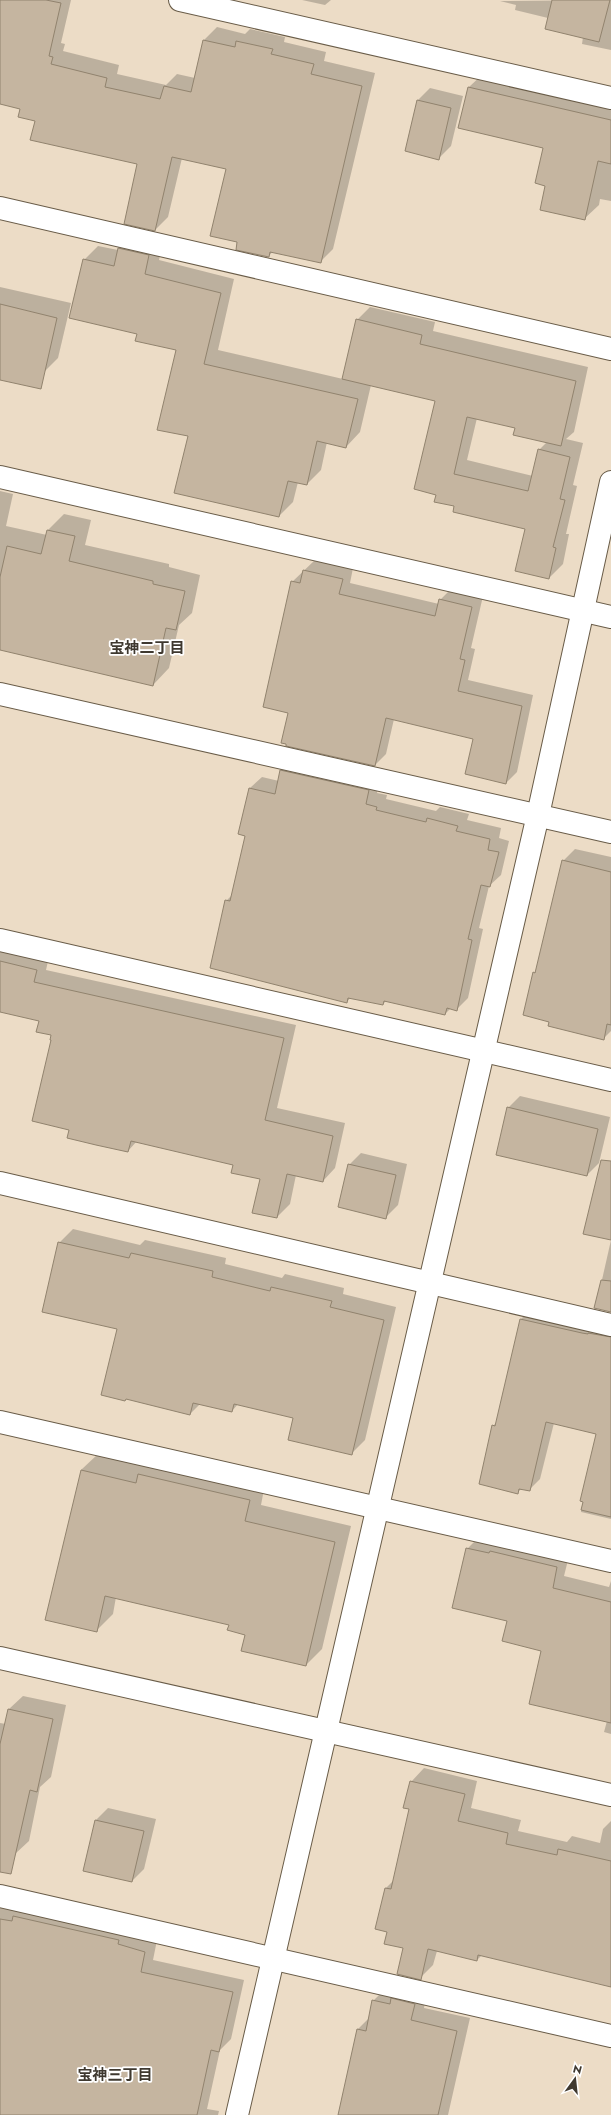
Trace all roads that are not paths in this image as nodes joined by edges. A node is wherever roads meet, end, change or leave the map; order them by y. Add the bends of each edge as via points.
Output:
1 (180, 0) edge
2 (611, 98) edge
3 (0, 208) edge
4 (611, 349) edge
5 (0, 477) edge
6 (611, 482) edge
7 (583, 611) junction
8 (611, 617) edge
9 (0, 694) edge
10 (538, 815) junction
11 (611, 832) edge
12 (0, 940) edge
13 (483, 1051) junction
14 (611, 1080) edge
15 (0, 1183) edge
16 (430, 1283) junction
17 (611, 1325) edge
18 (0, 1422) edge
19 (378, 1508) junction
20 (611, 1561) edge
21 (0, 1658) edge
22 (326, 1731) junction
23 (611, 1795) edge
24 (0, 1896) edge
25 (274, 1958) junction
26 (611, 2036) edge
27 (237, 2115) edge

1 - 2 street
3 - 4 street
5 - 7 street
6 - 7 street
7 - 8 street
7 - 10 street
9 - 10 street
10 - 11 street
10 - 13 street
12 - 13 street
13 - 14 street
13 - 16 street
15 - 16 street
16 - 17 street
16 - 19 street
18 - 19 street
19 - 20 street
19 - 22 street
21 - 22 street
22 - 23 street
22 - 25 street
24 - 25 street
25 - 26 street
25 - 27 street

